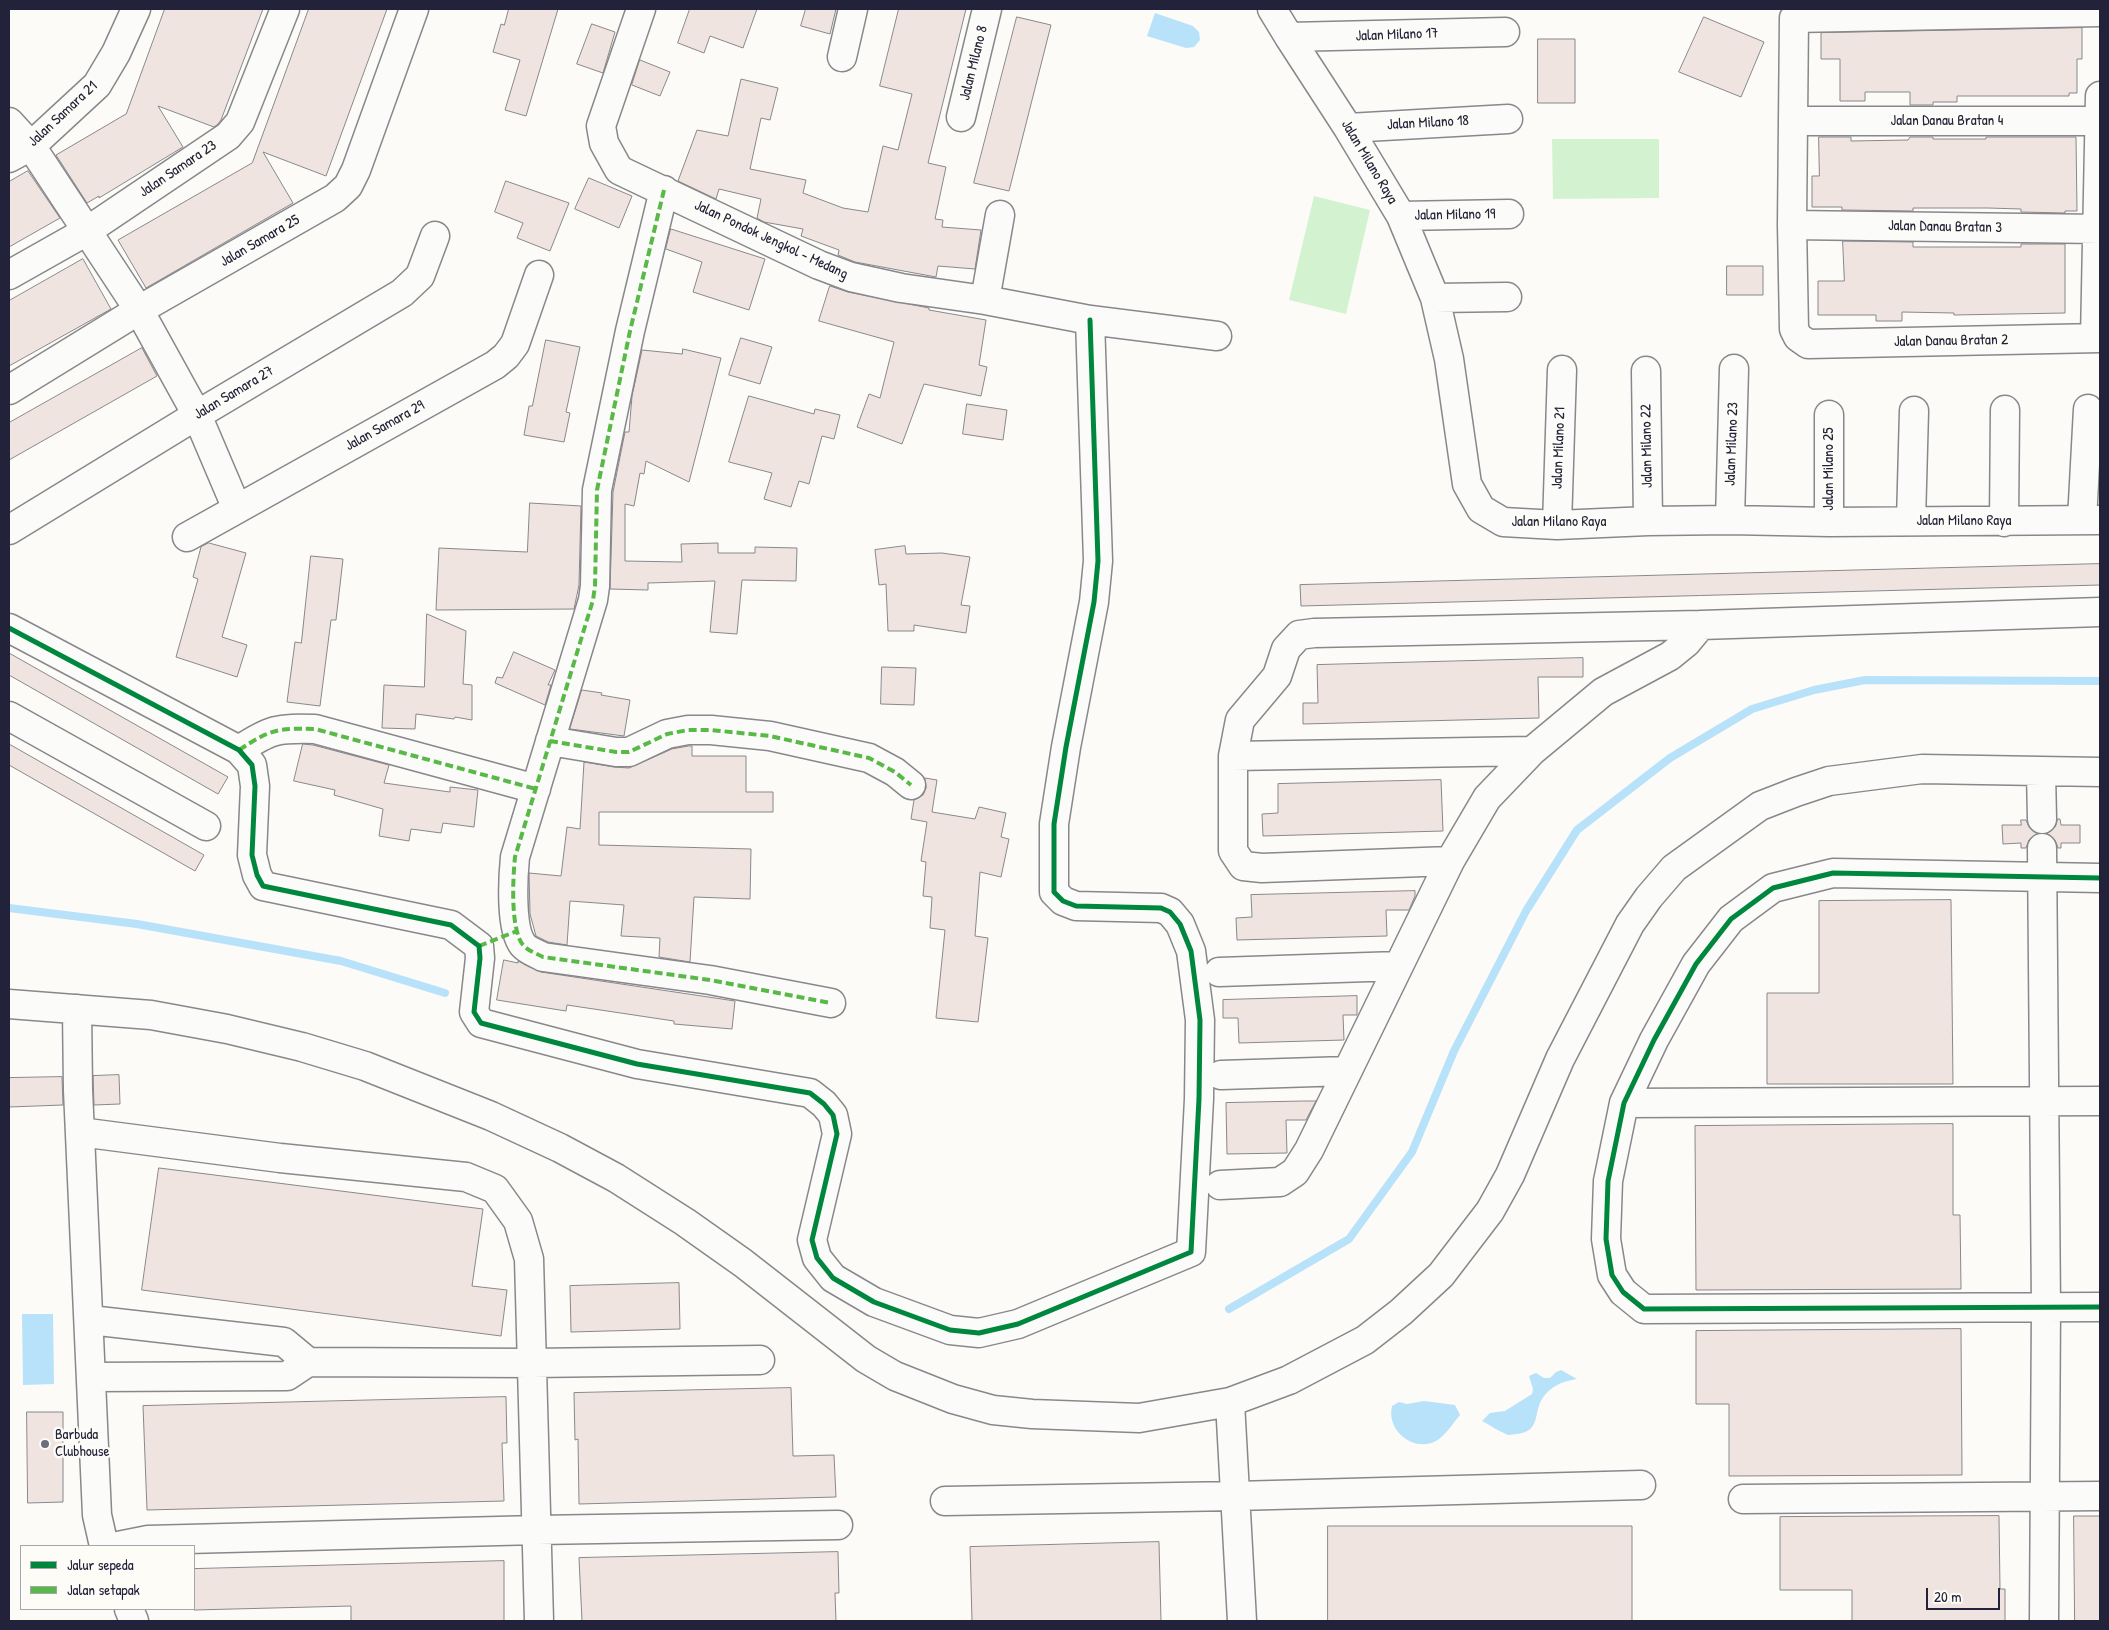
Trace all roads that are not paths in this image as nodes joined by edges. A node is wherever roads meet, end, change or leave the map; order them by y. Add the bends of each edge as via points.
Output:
1 (136, 9) edge
2 (285, 9) edge
3 (414, 9) edge
4 (640, 9) edge
5 (853, 9) edge
6 (988, 9) edge
7 (1272, 9) edge
8 (2100, 12) edge
9 (1505, 32) dead end
10 (1289, 37) junction
11 (842, 57) dead end
12 (2100, 96) edge
13 (961, 117) dead end
14 (1508, 119) dead end
15 (1794, 121) junction
16 (2100, 121) edge
17 (9, 122) edge
18 (1348, 128) junction
19 (20, 152) edge
20 (664, 190) junction
21 (1509, 214) dead end
22 (1000, 215) dead end
23 (1401, 216) junction
24 (1792, 226) junction
25 (2099, 229) edge
26 (87, 231) junction
27 (435, 236) dead end
28 (9, 275) edge
29 (539, 275) dead end
30 (1507, 297) dead end
31 (1435, 298) junction
32 (986, 300) junction
33 (139, 310) junction
34 (1090, 320) junction
35 (1217, 336) dead end
36 (2098, 338) edge
37 (1734, 369) dead end
38 (1562, 370) dead end
39 (1646, 371) dead end
40 (9, 390) edge
41 (2088, 409) dead end
42 (2004, 410) dead end
43 (1914, 411) dead end
44 (197, 415) junction
45 (1829, 416) dead end
46 (237, 509) junction
47 (1730, 520) junction
48 (2091, 520) edge
49 (1648, 521) junction
50 (1912, 521) junction
51 (1829, 522) junction
52 (2004, 522) junction
53 (1557, 525) junction
54 (9, 530) edge
55 (187, 537) dead end
56 (2100, 612) edge
57 (1701, 625) junction
58 (9, 628) edge
59 (9, 716) edge
60 (550, 740) junction
61 (240, 750) junction
62 (1532, 751) junction
63 (1233, 756) junction
64 (2041, 772) junction
65 (2100, 772) edge
66 (911, 785) dead end
67 (536, 789) junction
68 (2042, 819) dead end
69 (206, 826) dead end
70 (2042, 848) dead end
71 (1450, 861) junction
72 (2043, 878) junction
73 (2100, 878) edge
74 (517, 931) junction
75 (479, 946) junction
76 (1398, 966) junction
77 (1219, 972) dead end
78 (831, 1003) dead end
79 (9, 1004) edge
80 (77, 1008) junction
81 (1347, 1071) junction
82 (1221, 1075) dead end
83 (2100, 1101) edge
84 (2043, 1102) junction
85 (1624, 1103) junction
86 (80, 1132) junction
87 (1220, 1185) dead end
88 (2046, 1307) junction
89 (2100, 1307) edge
90 (90, 1320) junction
91 (760, 1360) dead end
92 (308, 1362) junction
93 (532, 1363) junction
94 (92, 1377) junction
95 (1230, 1402) junction
96 (1641, 1485) dead end
97 (1236, 1496) junction
98 (2046, 1496) junction
99 (2100, 1496) edge
100 (1742, 1499) dead end
101 (945, 1501) dead end
102 (838, 1525) dead end
103 (536, 1530) junction
104 (104, 1545) edge
105 (123, 1545) edge
106 (539, 1621) edge
107 (1242, 1621) edge
108 (2044, 1621) edge

1 - 19 street, Jalan Samara 21 via 98,85
2 - 26 street, Jalan Samara 23 via 240,122 228,136
3 - 33 street, Jalan Samara 25 via 348,186 335,198
4 - 20 street, Jalan Pondok Jengkol - Medang via 602,126 604,144 619,170
5 - 11 street
6 - 13 street, Jalan Milano 8
7 - 10 street, Jalan Milano Raya
8 - 15 street via 1794,18
9 - 10 street, Jalan Milano 17
10 - 18 street, Jalan Milano Raya
12 - 16 street
14 - 18 street, Jalan Milano 18
15 - 16 street, Jalan Danau Bratan 4
15 - 24 street
16 - 25 street
17 - 19 street
18 - 23 street, Jalan Milano Raya
19 - 26 street
20 - 32 street, Jalan Pondok Jengkol - Medang via 819,265 851,277
20 - 60 street via 596,490 593,600
21 - 23 street, Jalan Milano 19
22 - 32 street
23 - 31 street, Jalan Milano Raya
24 - 25 street, Jalan Danau Bratan 3
24 - 36 street, Jalan Danau Bratan 2 via 1794,330 1808,344
25 - 36 street
26 - 28 street, Jalan Samara 23
26 - 33 street
27 - 44 street, Jalan Samara 27 via 420,276 411,287
29 - 46 street, Jalan Samara 29 via 514,344 506,356
30 - 31 street
31 - 53 street, Jalan Milano Raya via 1449,359 1467,484 1481,509 1503,522
32 - 34 street, Jalan Pondok Jengkol - Medang
33 - 40 street, Jalan Samara 25
33 - 44 street
34 - 35 street, Jalan Pondok Jengkol - Medang
34 - 75 street via 1098,561 1094,602 1054,824 1054,892 1063,901 1076,906 1166,910 1180,924 1191,951 1200,1036 1191,1252 1018,1324 979,1333 950,1330 874,1302 833,1278 816,1258 812,1240 836,1134 833,1115 824,1104 810,1093 636,1064 482,1023 474,1012
37 - 47 street, Jalan Milano 23
38 - 53 street, Jalan Milano 21
39 - 49 street, Jalan Milano 22
41 - 48 street
42 - 52 street
43 - 50 street
44 - 46 street
44 - 54 street, Jalan Samara 27
45 - 51 street, Jalan Milano 25
46 - 55 street, Jalan Samara 29
47 - 49 street, Jalan Milano Raya
47 - 51 street, Jalan Milano Raya
48 - 52 street, Jalan Milano Raya
49 - 53 street, Jalan Milano Raya
50 - 51 street, Jalan Milano Raya
50 - 52 street, Jalan Milano Raya
56 - 57 street
57 - 62 street via 1686,644 1670,656 1603,692
57 - 63 street via 1299,635 1286,649 1277,676 1240,720
58 - 61 street
59 - 69 street
60 - 66 street via 629,752 667,734 688,730 770,736 869,758
60 - 67 street
61 - 67 street via 263,734 285,728 315,729
61 - 75 street via 252,765 255,786 252,855 263,886 451,925
62 - 63 street
62 - 71 street via 1487,798
63 - 71 street via 1233,851 1243,866
64 - 65 street
64 - 68 street
64 - 95 street via 1922,769 1829,781 1760,806 1674,868 1630,924 1560,1060 1525,1142 1490,1211 1441,1275 1365,1340 1289,1380
67 - 74 street via 515,857 512,884
70 - 72 street
71 - 76 street
72 - 73 street
72 - 84 street
72 - 85 street via 1833,873 1773,888 1731,919 1696,964
74 - 75 street
74 - 78 street via 522,944 543,957 710,980
76 - 77 street
76 - 81 street
79 - 80 street
80 - 86 street
80 - 95 street via 151,1015 302,1047 365,1066 491,1116 616,1178 744,1263 866,1359 895,1376 953,1399 993,1410 1032,1414 1139,1418
81 - 82 street
81 - 87 street via 1295,1172 1280,1182
83 - 84 street
84 - 85 street
84 - 88 street
85 - 88 street via 1608,1181 1606,1239 1612,1275 1622,1292 1644,1309
86 - 90 street
86 - 93 street via 280,1158 466,1177 494,1189 518,1221 529,1259
88 - 89 street
88 - 98 street
90 - 92 street via 284,1342
90 - 94 street
91 - 93 street
92 - 93 street
92 - 94 street via 287,1376
93 - 103 street
94 - 104 street via 98,1515
95 - 97 street
96 - 97 street
97 - 101 street
97 - 107 street
98 - 99 street
98 - 100 street
98 - 108 street
102 - 103 street
103 - 105 street via 148,1540
103 - 106 street

